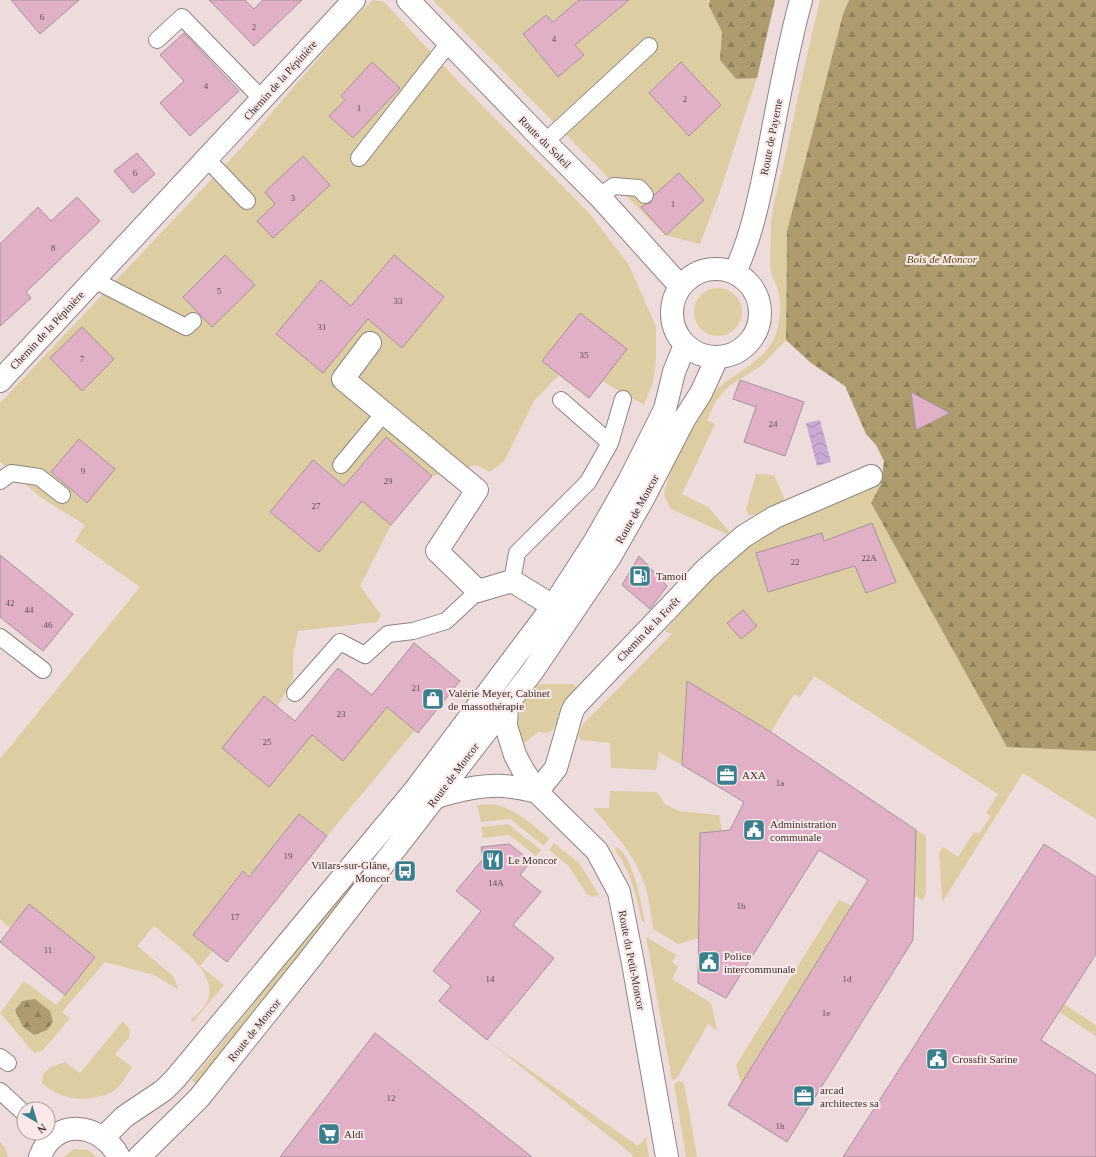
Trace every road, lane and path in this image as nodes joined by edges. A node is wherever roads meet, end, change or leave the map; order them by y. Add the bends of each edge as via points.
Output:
1 (354, 0) edge
2 (408, 0) edge
3 (801, 0) edge
4 (157, 40) dead end
5 (449, 43) junction
6 (649, 46) dead end
7 (262, 99) junction
8 (545, 142) junction
9 (359, 158) dead end
10 (207, 160) junction
11 (645, 195) dead end
12 (599, 196) junction
13 (247, 202) dead end
14 (735, 272) junction
15 (94, 280) junction
16 (680, 286) junction
17 (194, 321) dead end
18 (370, 342) dead end
19 (685, 345) junction
20 (717, 358) junction
21 (0, 381) edge
22 (623, 399) dead end
23 (561, 400) dead end
24 (384, 413) junction
25 (610, 443) junction
26 (341, 465) dead end
27 (871, 476) dead end
28 (3, 484) edge
29 (62, 495) dead end
30 (512, 581) junction
31 (478, 591) junction
32 (554, 606) junction
33 (0, 637) edge
34 (43, 670) dead end
35 (295, 693) dead end
36 (508, 703) junction
37 (537, 792) junction
38 (436, 797) junction
39 (0, 1091) edge
40 (16, 1106) edge
41 (104, 1137) junction
42 (45, 1143) edge
43 (119, 1157) edge
44 (139, 1157) edge
45 (667, 1157) edge

1 - 7 main road, Chemin de la Pépinière
2 - 5 main road, Route du Soleil
3 - 14 main road, Route de Payerne via 791,36 760,192 743,255
4 - 7 lane via 182,17
5 - 8 main road, Route du Soleil
5 - 9 lane
6 - 8 lane
7 - 10 main road, Chemin de la Pépinière
8 - 12 main road, Route du Soleil
10 - 13 lane
10 - 15 main road, Chemin de la Pépinière
11 - 12 lane via 639,188 614,186
12 - 16 main road, Route du Soleil
14 - 16 main road via 720,268 705,269
14 - 20 main road via 745,278 752,287 760,308 760,320 751,341 733,354
15 - 17 lane via 186,327
15 - 21 main road, Chemin de la Pépinière
16 - 19 main road via 674,296 672,320 675,332
18 - 24 main road via 343,378
19 - 20 main road via 707,357
19 - 32 main road, Route de Moncor via 674,372 665,410 639,462 595,541
20 - 36 main road, Route de Moncor via 701,393 610,557
22 - 25 lane
23 - 25 lane
24 - 26 lane
24 - 31 main road via 477,490 437,551
25 - 30 lane via 588,482 517,553
27 - 37 main road, Chemin de la Forêt via 767,521 744,536 706,570 575,706 556,768
28 - 29 lane via 11,473 39,477
30 - 31 main road
30 - 32 main road
31 - 35 lane via 446,621 413,631 388,634 365,655 340,642
32 - 41 main road, Route de Moncor via 415,790 176,1079 124,1117
33 - 34 lane
36 - 37 main road, Route du Petit-Moncor via 506,726 515,755
36 - 38 main road, Route de Moncor
37 - 38 main road, Route du Petit-Moncor via 516,786 486,786
37 - 45 main road, Route du Petit-Moncor via 597,851 619,892
38 - 44 main road, Route de Moncor via 199,1098
39 - 40 lane
41 - 42 main road via 93,1131 75,1129
41 - 43 main road via 113,1145

